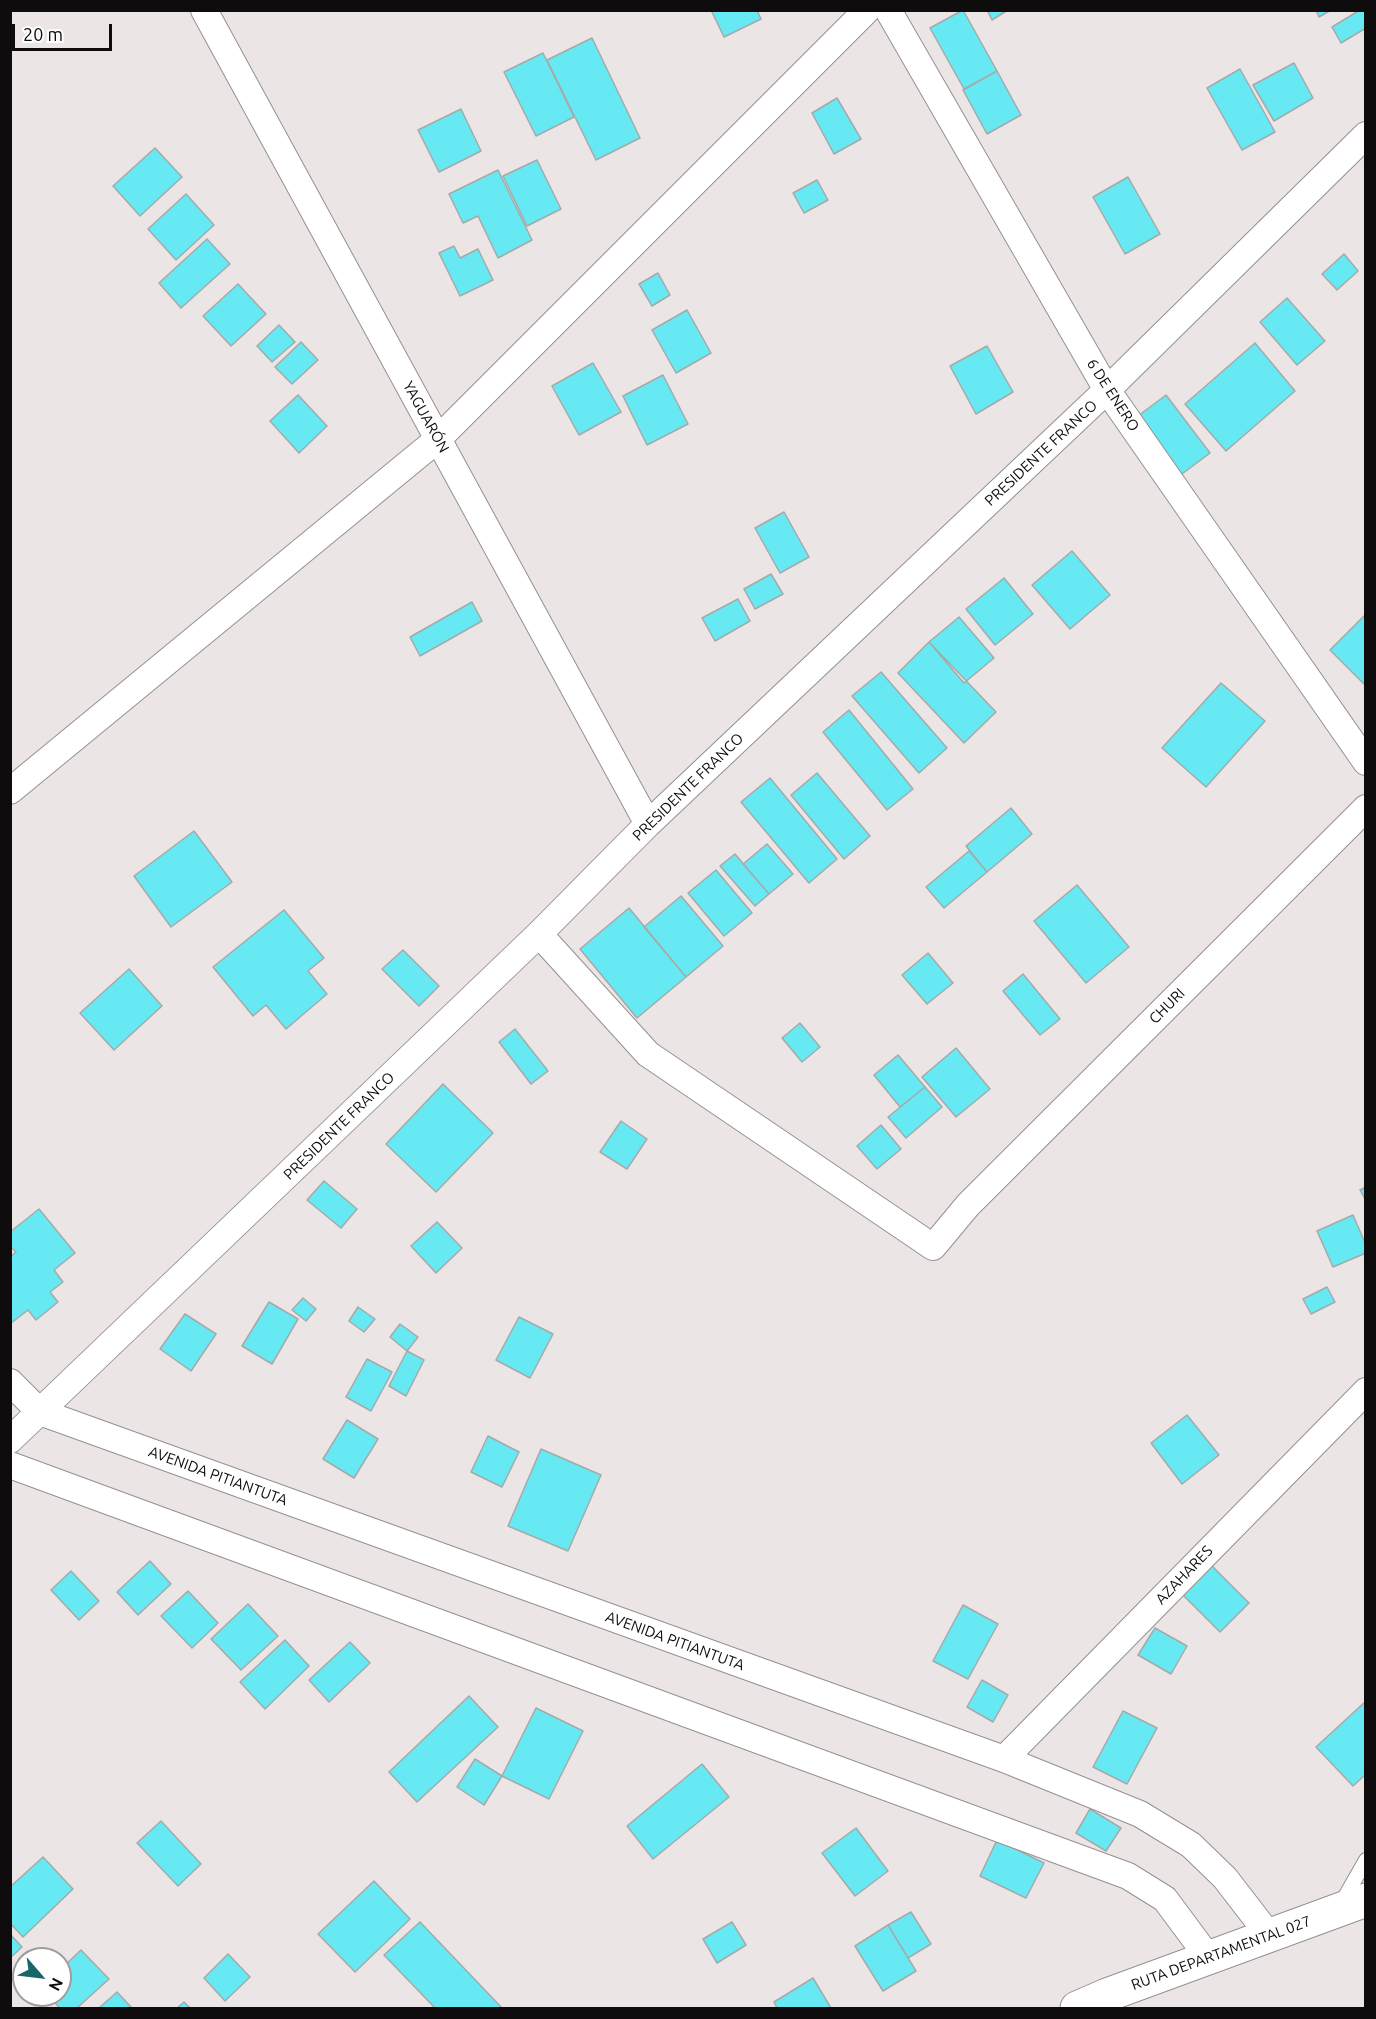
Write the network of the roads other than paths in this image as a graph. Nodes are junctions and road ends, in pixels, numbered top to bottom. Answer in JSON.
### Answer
{"nodes":[{"id":1,"x":867,"y":10,"type":"edge"},
{"id":2,"x":888,"y":10,"type":"edge"},
{"id":3,"x":207,"y":12,"type":"edge"},
{"id":4,"x":1365,"y":135,"type":"edge"},
{"id":5,"x":1107,"y":390,"type":"junction"},
{"id":6,"x":438,"y":439,"type":"junction"},
{"id":7,"x":1365,"y":762,"type":"edge"},
{"id":8,"x":10,"y":791,"type":"edge"},
{"id":9,"x":1365,"y":808,"type":"edge"},
{"id":10,"x":648,"y":824,"type":"junction"},
{"id":11,"x":539,"y":934,"type":"junction"},
{"id":12,"x":10,"y":1382,"type":"edge"},
{"id":13,"x":1365,"y":1391,"type":"edge"},
{"id":14,"x":40,"y":1412,"type":"junction"},
{"id":15,"x":10,"y":1440,"type":"edge"},
{"id":16,"x":10,"y":1466,"type":"edge"},
{"id":17,"x":1004,"y":1759,"type":"junction"},
{"id":18,"x":1365,"y":1860,"type":"edge"},
{"id":19,"x":1352,"y":1905,"type":"edge"},
{"id":20,"x":1269,"y":1935,"type":"junction"},
{"id":21,"x":1208,"y":1958,"type":"junction"},
{"id":22,"x":1077,"y":2008,"type":"edge"}],
"edges":[{"from":1,"to":6,"type":"street"},
{"from":2,"to":5,"type":"street","name":"6 DE ENERO"},
{"from":3,"to":6,"type":"street","name":"YAGUARÓN"},
{"from":4,"to":5,"type":"street","name":"PRESIDENTE FRANCO"},
{"from":5,"to":7,"type":"street","name":"6 DE ENERO"},
{"from":5,"to":10,"type":"street","name":"PRESIDENTE FRANCO"},
{"from":6,"to":8,"type":"street"},
{"from":6,"to":10,"type":"street","name":"YAGUARÓN"},
{"from":9,"to":11,"type":"street","name":"CHURI"},
{"from":10,"to":11,"type":"street","name":"PRESIDENTE FRANCO"},
{"from":11,"to":14,"type":"street","name":"PRESIDENTE FRANCO"},
{"from":12,"to":14,"type":"street"},
{"from":13,"to":17,"type":"street","name":"AZAHARES"},
{"from":14,"to":15,"type":"street","name":"PRESIDENTE FRANCO"},
{"from":14,"to":17,"type":"street","name":"AVENIDA PITIANTUTA"},
{"from":16,"to":21,"type":"street"},
{"from":17,"to":20,"type":"street","name":"AVENIDA PITIANTUTA"},
{"from":18,"to":19,"type":"lane"},
{"from":19,"to":20,"type":"main road","name":"RUTA DEPARTAMENTAL 027"},
{"from":20,"to":21,"type":"main road","name":"RUTA DEPARTAMENTAL 027"},
{"from":21,"to":22,"type":"main road","name":"RUTA DEPARTAMENTAL 027"}]}
